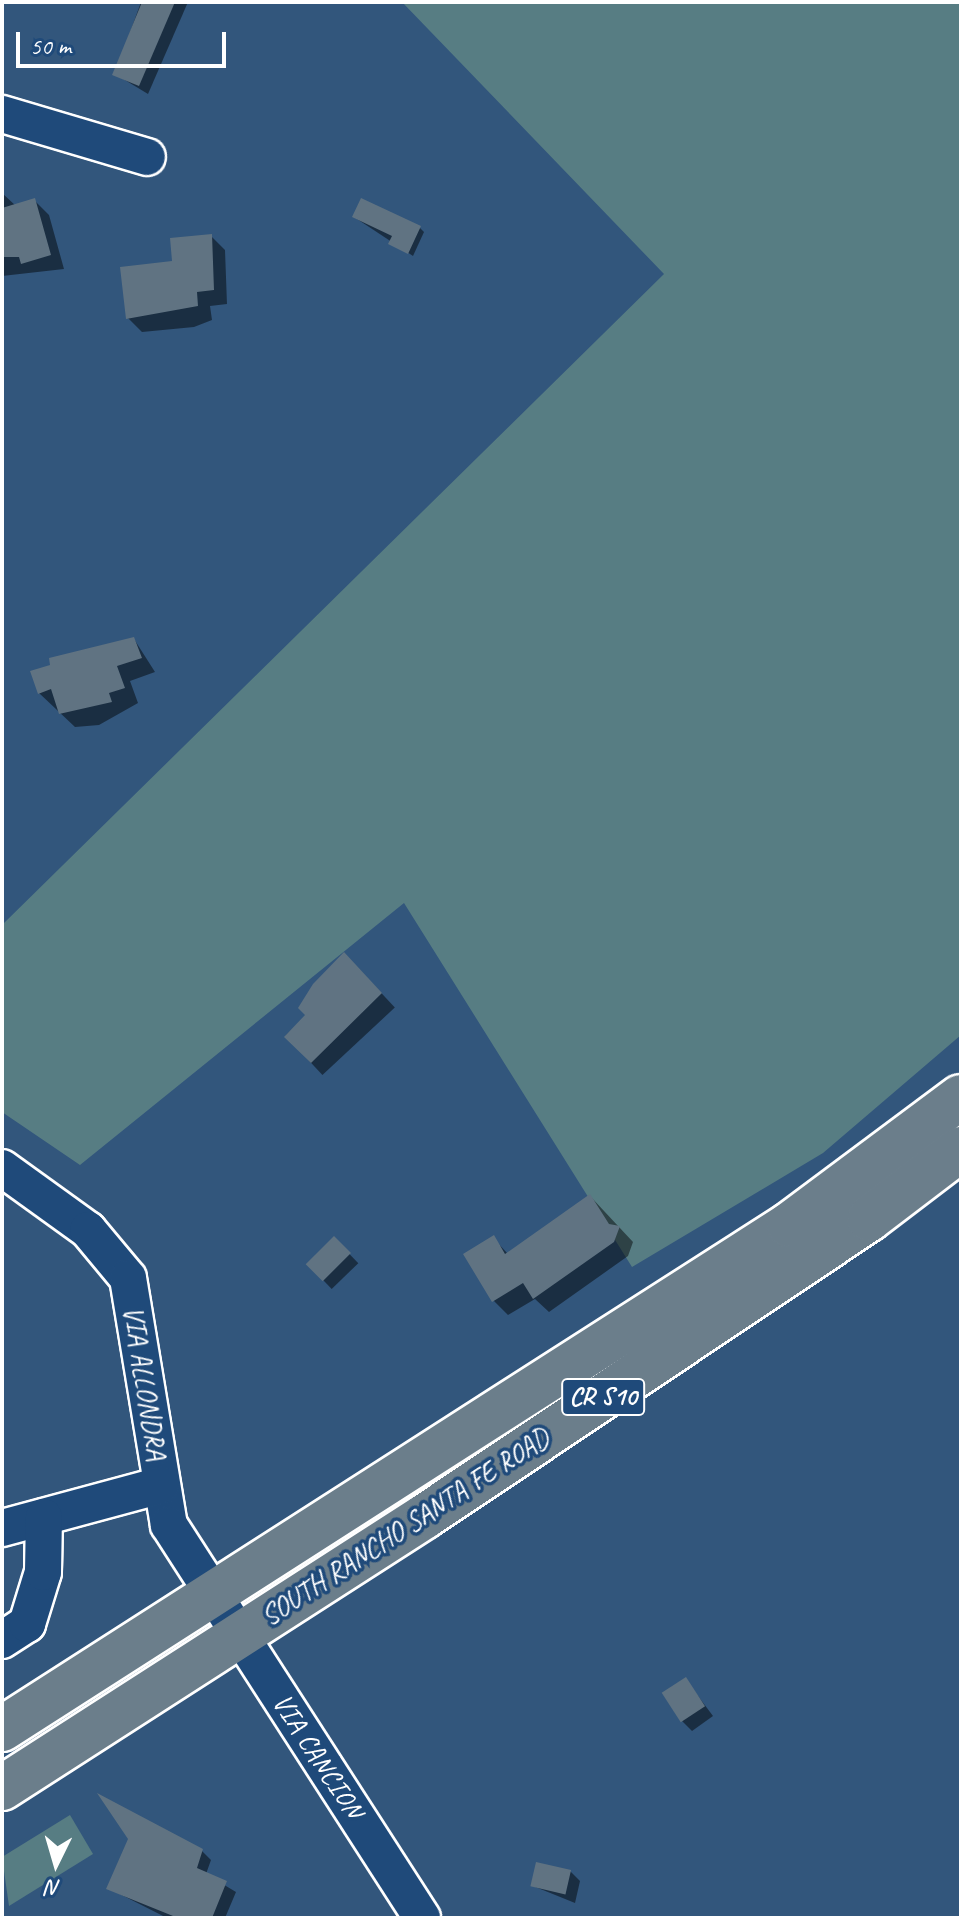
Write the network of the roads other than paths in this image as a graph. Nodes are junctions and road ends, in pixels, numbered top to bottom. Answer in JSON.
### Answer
{"nodes":[{"id":1,"x":2,"y":114,"type":"edge"},
{"id":2,"x":147,"y":157,"type":"dead end"},
{"id":3,"x":961,"y":1097,"type":"edge"},
{"id":4,"x":961,"y":1149,"type":"edge"},
{"id":5,"x":2,"y":1168,"type":"edge"},
{"id":6,"x":161,"y":1485,"type":"junction"},
{"id":7,"x":44,"y":1517,"type":"junction"},
{"id":8,"x":2,"y":1528,"type":"edge"},
{"id":9,"x":213,"y":1595,"type":"junction"},
{"id":10,"x":239,"y":1636,"type":"junction"},
{"id":11,"x":2,"y":1640,"type":"edge"},
{"id":12,"x":2,"y":1729,"type":"edge"},
{"id":13,"x":2,"y":1788,"type":"edge"},
{"id":14,"x":422,"y":1918,"type":"edge"}],
"edges":[{"from":1,"to":2,"type":"street"},
{"from":3,"to":9,"type":"main road","name":"SOUTH RANCHO SANTA FE ROAD","number":"CR S10"},
{"from":4,"to":10,"type":"main road","name":"SOUTH RANCHO SANTA FE ROAD","number":"CR S10"},
{"from":5,"to":6,"type":"street","name":"VIA ALLONDRA"},
{"from":6,"to":7,"type":"street"},
{"from":6,"to":9,"type":"street","name":"VIA ALLONDRA"},
{"from":7,"to":8,"type":"street"},
{"from":7,"to":11,"type":"street"},
{"from":9,"to":10,"type":"street","name":"VIA CANCION"},
{"from":9,"to":12,"type":"main road","name":"SOUTH RANCHO SANTA FE ROAD","number":"CR S10"},
{"from":10,"to":13,"type":"main road","name":"SOUTH RANCHO SANTA FE ROAD","number":"CR S10"},
{"from":10,"to":14,"type":"street","name":"VIA CANCION"}]}
